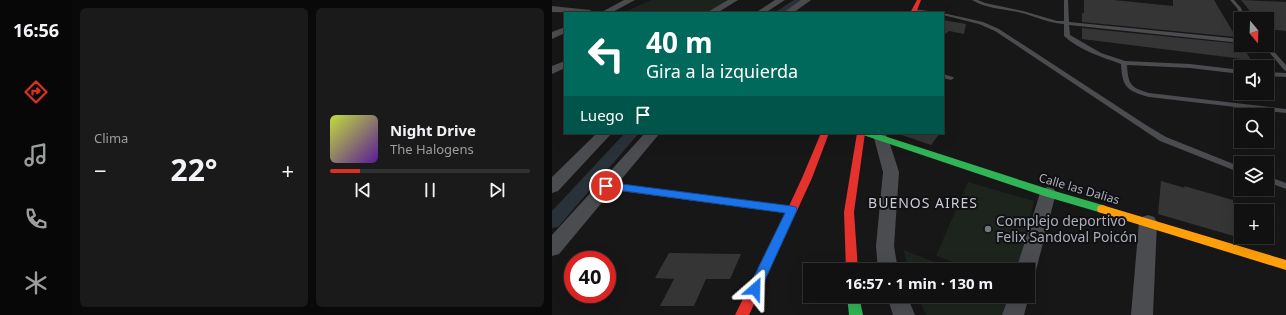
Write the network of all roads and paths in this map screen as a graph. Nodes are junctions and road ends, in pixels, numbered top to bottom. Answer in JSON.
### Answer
{"nodes":[{"id":1,"x":631,"y":0,"type":"edge"},
{"id":2,"x":734,"y":0,"type":"edge"},
{"id":3,"x":781,"y":0,"type":"edge"},
{"id":4,"x":807,"y":0,"type":"edge"},
{"id":5,"x":919,"y":0,"type":"edge"},
{"id":6,"x":974,"y":0,"type":"edge"},
{"id":7,"x":1066,"y":0,"type":"edge"},
{"id":8,"x":1232,"y":0,"type":"edge"},
{"id":9,"x":552,"y":9,"type":"edge"},
{"id":10,"x":914,"y":11,"type":"edge"},
{"id":11,"x":580,"y":12,"type":"edge"},
{"id":12,"x":606,"y":12,"type":"edge"},
{"id":13,"x":712,"y":12,"type":"edge"},
{"id":14,"x":761,"y":12,"type":"edge"},
{"id":15,"x":789,"y":12,"type":"edge"},
{"id":16,"x":925,"y":12,"type":"edge"},
{"id":17,"x":1241,"y":12,"type":"edge"},
{"id":18,"x":944,"y":14,"type":"edge"},
{"id":19,"x":1067,"y":23,"type":"junction"},
{"id":20,"x":552,"y":27,"type":"edge"},
{"id":21,"x":564,"y":30,"type":"edge"},
{"id":22,"x":564,"y":30,"type":"edge"},
{"id":23,"x":552,"y":36,"type":"edge"},
{"id":24,"x":1234,"y":40,"type":"edge"},
{"id":25,"x":1272,"y":52,"type":"edge"},
{"id":26,"x":1124,"y":63,"type":"junction"},
{"id":27,"x":564,"y":65,"type":"edge"},
{"id":28,"x":1286,"y":69,"type":"edge"},
{"id":29,"x":552,"y":71,"type":"edge"},
{"id":30,"x":1234,"y":71,"type":"edge"},
{"id":31,"x":1274,"y":74,"type":"edge"},
{"id":32,"x":1286,"y":75,"type":"edge"},
{"id":33,"x":944,"y":76,"type":"edge"},
{"id":34,"x":951,"y":78,"type":"dead end"},
{"id":35,"x":1286,"y":111,"type":"edge"},
{"id":36,"x":604,"y":134,"type":"edge"},
{"id":37,"x":652,"y":134,"type":"edge"},
{"id":38,"x":825,"y":134,"type":"edge"},
{"id":39,"x":861,"y":134,"type":"edge"},
{"id":40,"x":873,"y":135,"type":"edge"},
{"id":41,"x":1234,"y":167,"type":"edge"},
{"id":42,"x":1274,"y":182,"type":"edge"},
{"id":43,"x":606,"y":186,"type":"junction"},
{"id":44,"x":1286,"y":186,"type":"edge"},
{"id":45,"x":552,"y":187,"type":"edge"},
{"id":46,"x":1048,"y":193,"type":"junction"},
{"id":47,"x":792,"y":210,"type":"junction"},
{"id":48,"x":1148,"y":222,"type":"junction"},
{"id":49,"x":552,"y":248,"type":"edge"},
{"id":50,"x":852,"y":263,"type":"edge"},
{"id":51,"x":887,"y":263,"type":"edge"},
{"id":52,"x":1028,"y":263,"type":"edge"},
{"id":53,"x":1286,"y":265,"type":"edge"},
{"id":54,"x":854,"y":303,"type":"edge"},
{"id":55,"x":900,"y":303,"type":"edge"},
{"id":56,"x":1017,"y":303,"type":"edge"},
{"id":57,"x":742,"y":315,"type":"edge"},
{"id":58,"x":856,"y":315,"type":"edge"},
{"id":59,"x":904,"y":315,"type":"edge"},
{"id":60,"x":1013,"y":315,"type":"edge"},
{"id":61,"x":1142,"y":315,"type":"edge"}],
"edges":[{"from":1,"to":12,"type":"street"},
{"from":2,"to":13,"type":"street"},
{"from":3,"to":14,"type":"street"},
{"from":4,"to":15,"type":"street"},
{"from":5,"to":10,"type":"street"},
{"from":6,"to":19,"type":"lane"},
{"from":7,"to":19,"type":"lane"},
{"from":8,"to":17,"type":"lane"},
{"from":9,"to":11,"type":"street"},
{"from":10,"to":16,"type":"lane"},
{"from":18,"to":41,"type":"lane"},
{"from":19,"to":24,"type":"lane"},
{"from":19,"to":26,"type":"lane"},
{"from":20,"to":21,"type":"street"},
{"from":22,"to":23,"type":"street"},
{"from":25,"to":28,"type":"lane"},
{"from":26,"to":30,"type":"lane"},
{"from":26,"to":35,"type":"lane"},
{"from":27,"to":29,"type":"street"},
{"from":31,"to":32,"type":"lane"},
{"from":33,"to":34,"type":"lane"},
{"from":36,"to":45,"type":"street"},
{"from":37,"to":43,"type":"street"},
{"from":38,"to":47,"type":"street"},
{"from":39,"to":50,"type":"street"},
{"from":40,"to":46,"type":"street","name":"Calle las Dalias"},
{"from":40,"to":51,"type":"street"},
{"from":42,"to":44,"type":"lane"},
{"from":43,"to":47,"type":"street"},
{"from":43,"to":49,"type":"street"},
{"from":46,"to":48,"type":"street","name":"Calle las Dalias"},
{"from":46,"to":52,"type":"street"},
{"from":47,"to":57,"type":"street"},
{"from":48,"to":53,"type":"street","name":"Calle las Dalias"},
{"from":48,"to":61,"type":"street"},
{"from":54,"to":58,"type":"street"},
{"from":55,"to":59,"type":"street"},
{"from":56,"to":60,"type":"street"}]}
